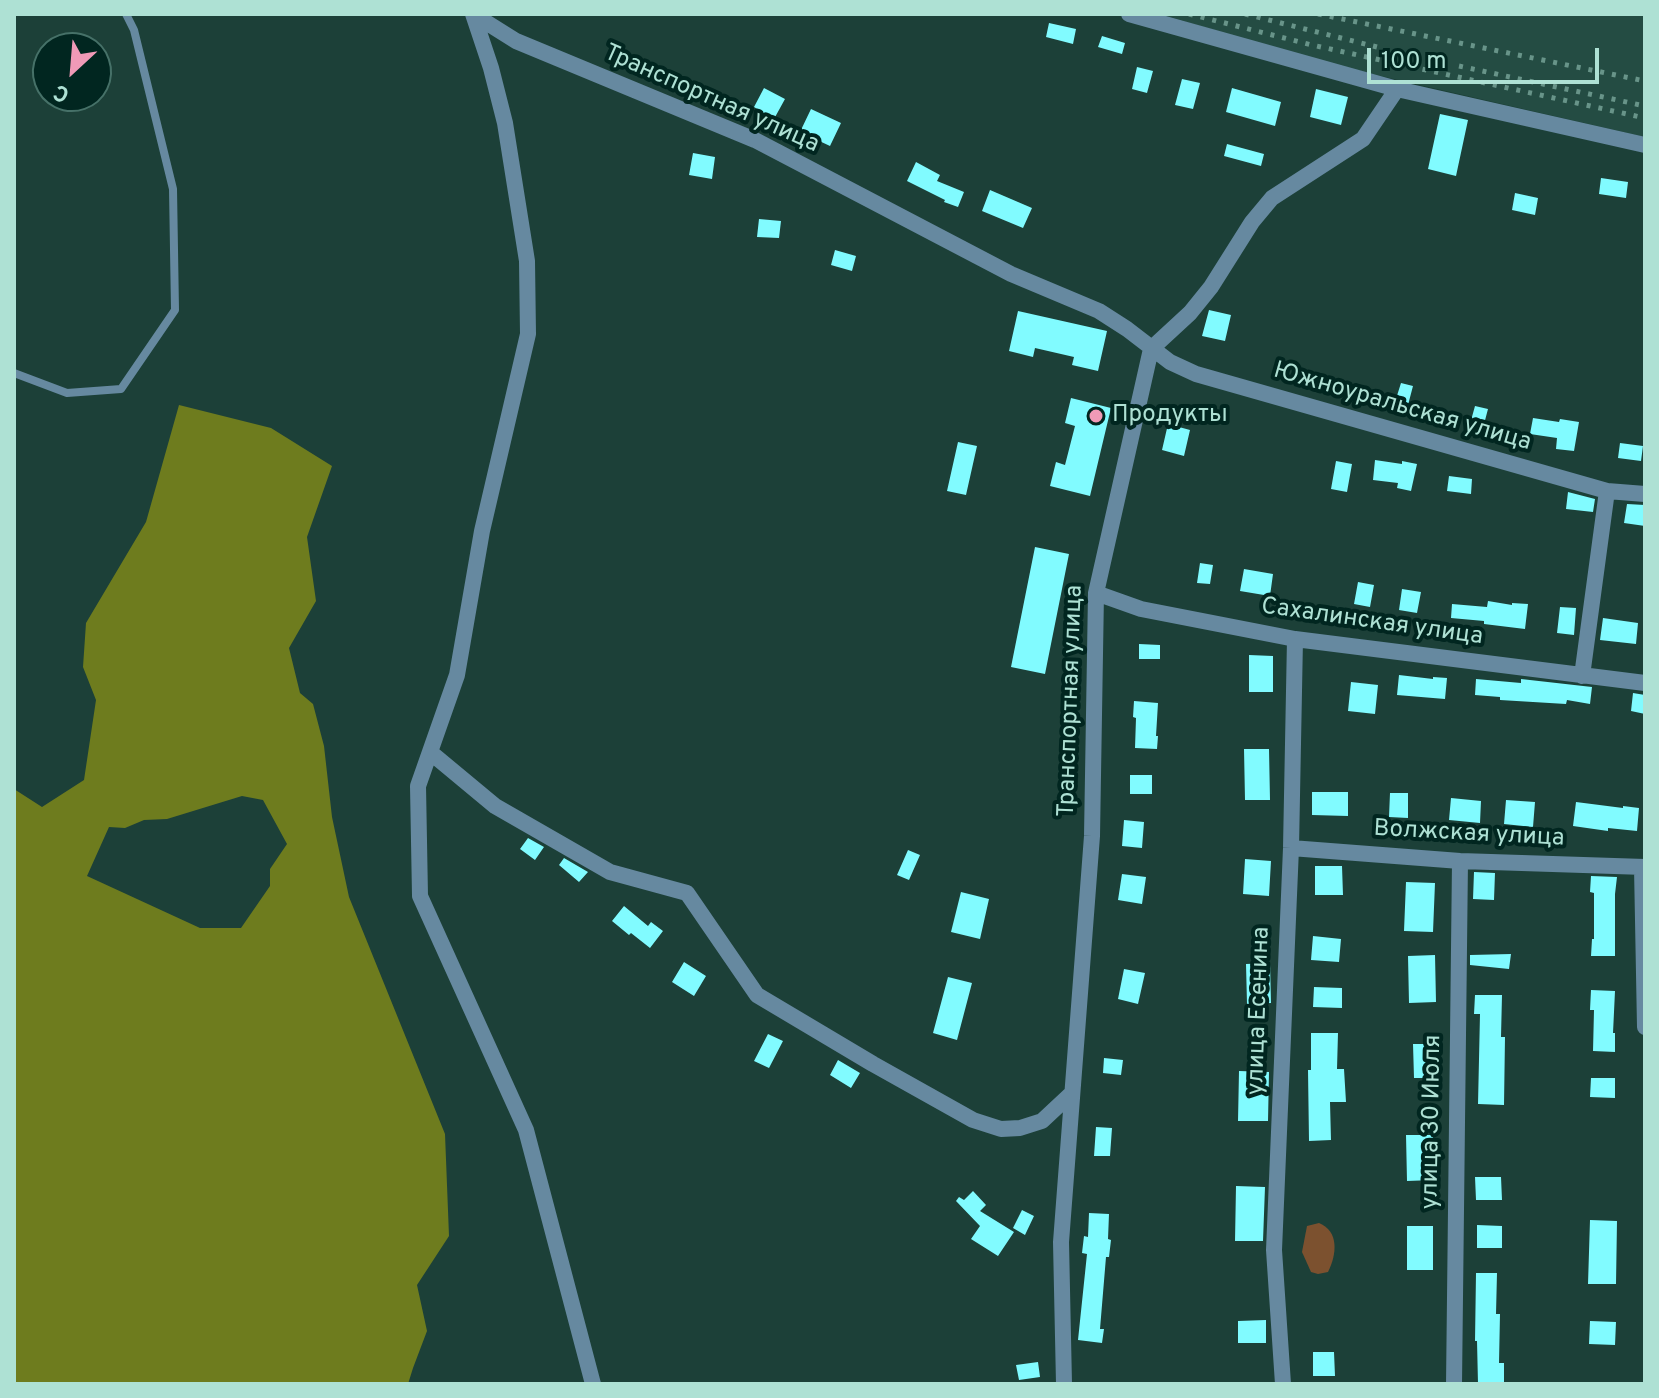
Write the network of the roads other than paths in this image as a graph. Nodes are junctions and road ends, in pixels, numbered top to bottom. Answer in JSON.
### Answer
{"nodes":[{"id":1,"x":126,"y":14,"type":"edge"},
{"id":2,"x":473,"y":14,"type":"edge"},
{"id":3,"x":1129,"y":14,"type":"edge"},
{"id":4,"x":1397,"y":89,"type":"junction"},
{"id":5,"x":1645,"y":145,"type":"edge"},
{"id":6,"x":1151,"y":349,"type":"junction"},
{"id":7,"x":14,"y":373,"type":"edge"},
{"id":8,"x":1607,"y":491,"type":"junction"},
{"id":9,"x":1645,"y":494,"type":"edge"},
{"id":10,"x":1096,"y":593,"type":"junction"},
{"id":11,"x":1295,"y":639,"type":"junction"},
{"id":12,"x":1582,"y":676,"type":"junction"},
{"id":13,"x":1645,"y":683,"type":"edge"},
{"id":14,"x":430,"y":752,"type":"junction"},
{"id":15,"x":1291,"y":848,"type":"junction"},
{"id":16,"x":1460,"y":861,"type":"junction"},
{"id":17,"x":1643,"y":867,"type":"edge"},
{"id":18,"x":1645,"y":1027,"type":"edge"},
{"id":19,"x":1072,"y":1093,"type":"junction"},
{"id":20,"x":593,"y":1384,"type":"edge"},
{"id":21,"x":1064,"y":1384,"type":"edge"},
{"id":22,"x":1283,"y":1384,"type":"edge"},
{"id":23,"x":1454,"y":1384,"type":"edge"}],
"edges":[{"from":1,"to":7,"type":"lane"},
{"from":2,"to":6,"type":"street","name":"Транспортная улица"},
{"from":2,"to":14,"type":"street"},
{"from":3,"to":4,"type":"street"},
{"from":4,"to":5,"type":"street"},
{"from":4,"to":6,"type":"street"},
{"from":6,"to":8,"type":"street","name":"Южноуральская улица"},
{"from":6,"to":10,"type":"street","name":"Транспортная улица"},
{"from":8,"to":9,"type":"street","name":"Южноуральская улица"},
{"from":8,"to":12,"type":"street"},
{"from":10,"to":11,"type":"street","name":"Сахалинская улица"},
{"from":10,"to":19,"type":"street","name":"Транспортная улица"},
{"from":11,"to":12,"type":"street","name":"Сахалинская улица"},
{"from":11,"to":15,"type":"street","name":"улица Есенина"},
{"from":12,"to":13,"type":"street","name":"Сахалинская улица"},
{"from":14,"to":19,"type":"street"},
{"from":14,"to":20,"type":"street"},
{"from":15,"to":16,"type":"street","name":"Волжская улица"},
{"from":15,"to":22,"type":"street","name":"улица Есенина"},
{"from":16,"to":17,"type":"street","name":"Волжская улица"},
{"from":16,"to":23,"type":"street","name":"улица 30 Июля"},
{"from":17,"to":18,"type":"street"},
{"from":19,"to":21,"type":"street","name":"Транспортная улица"}]}
